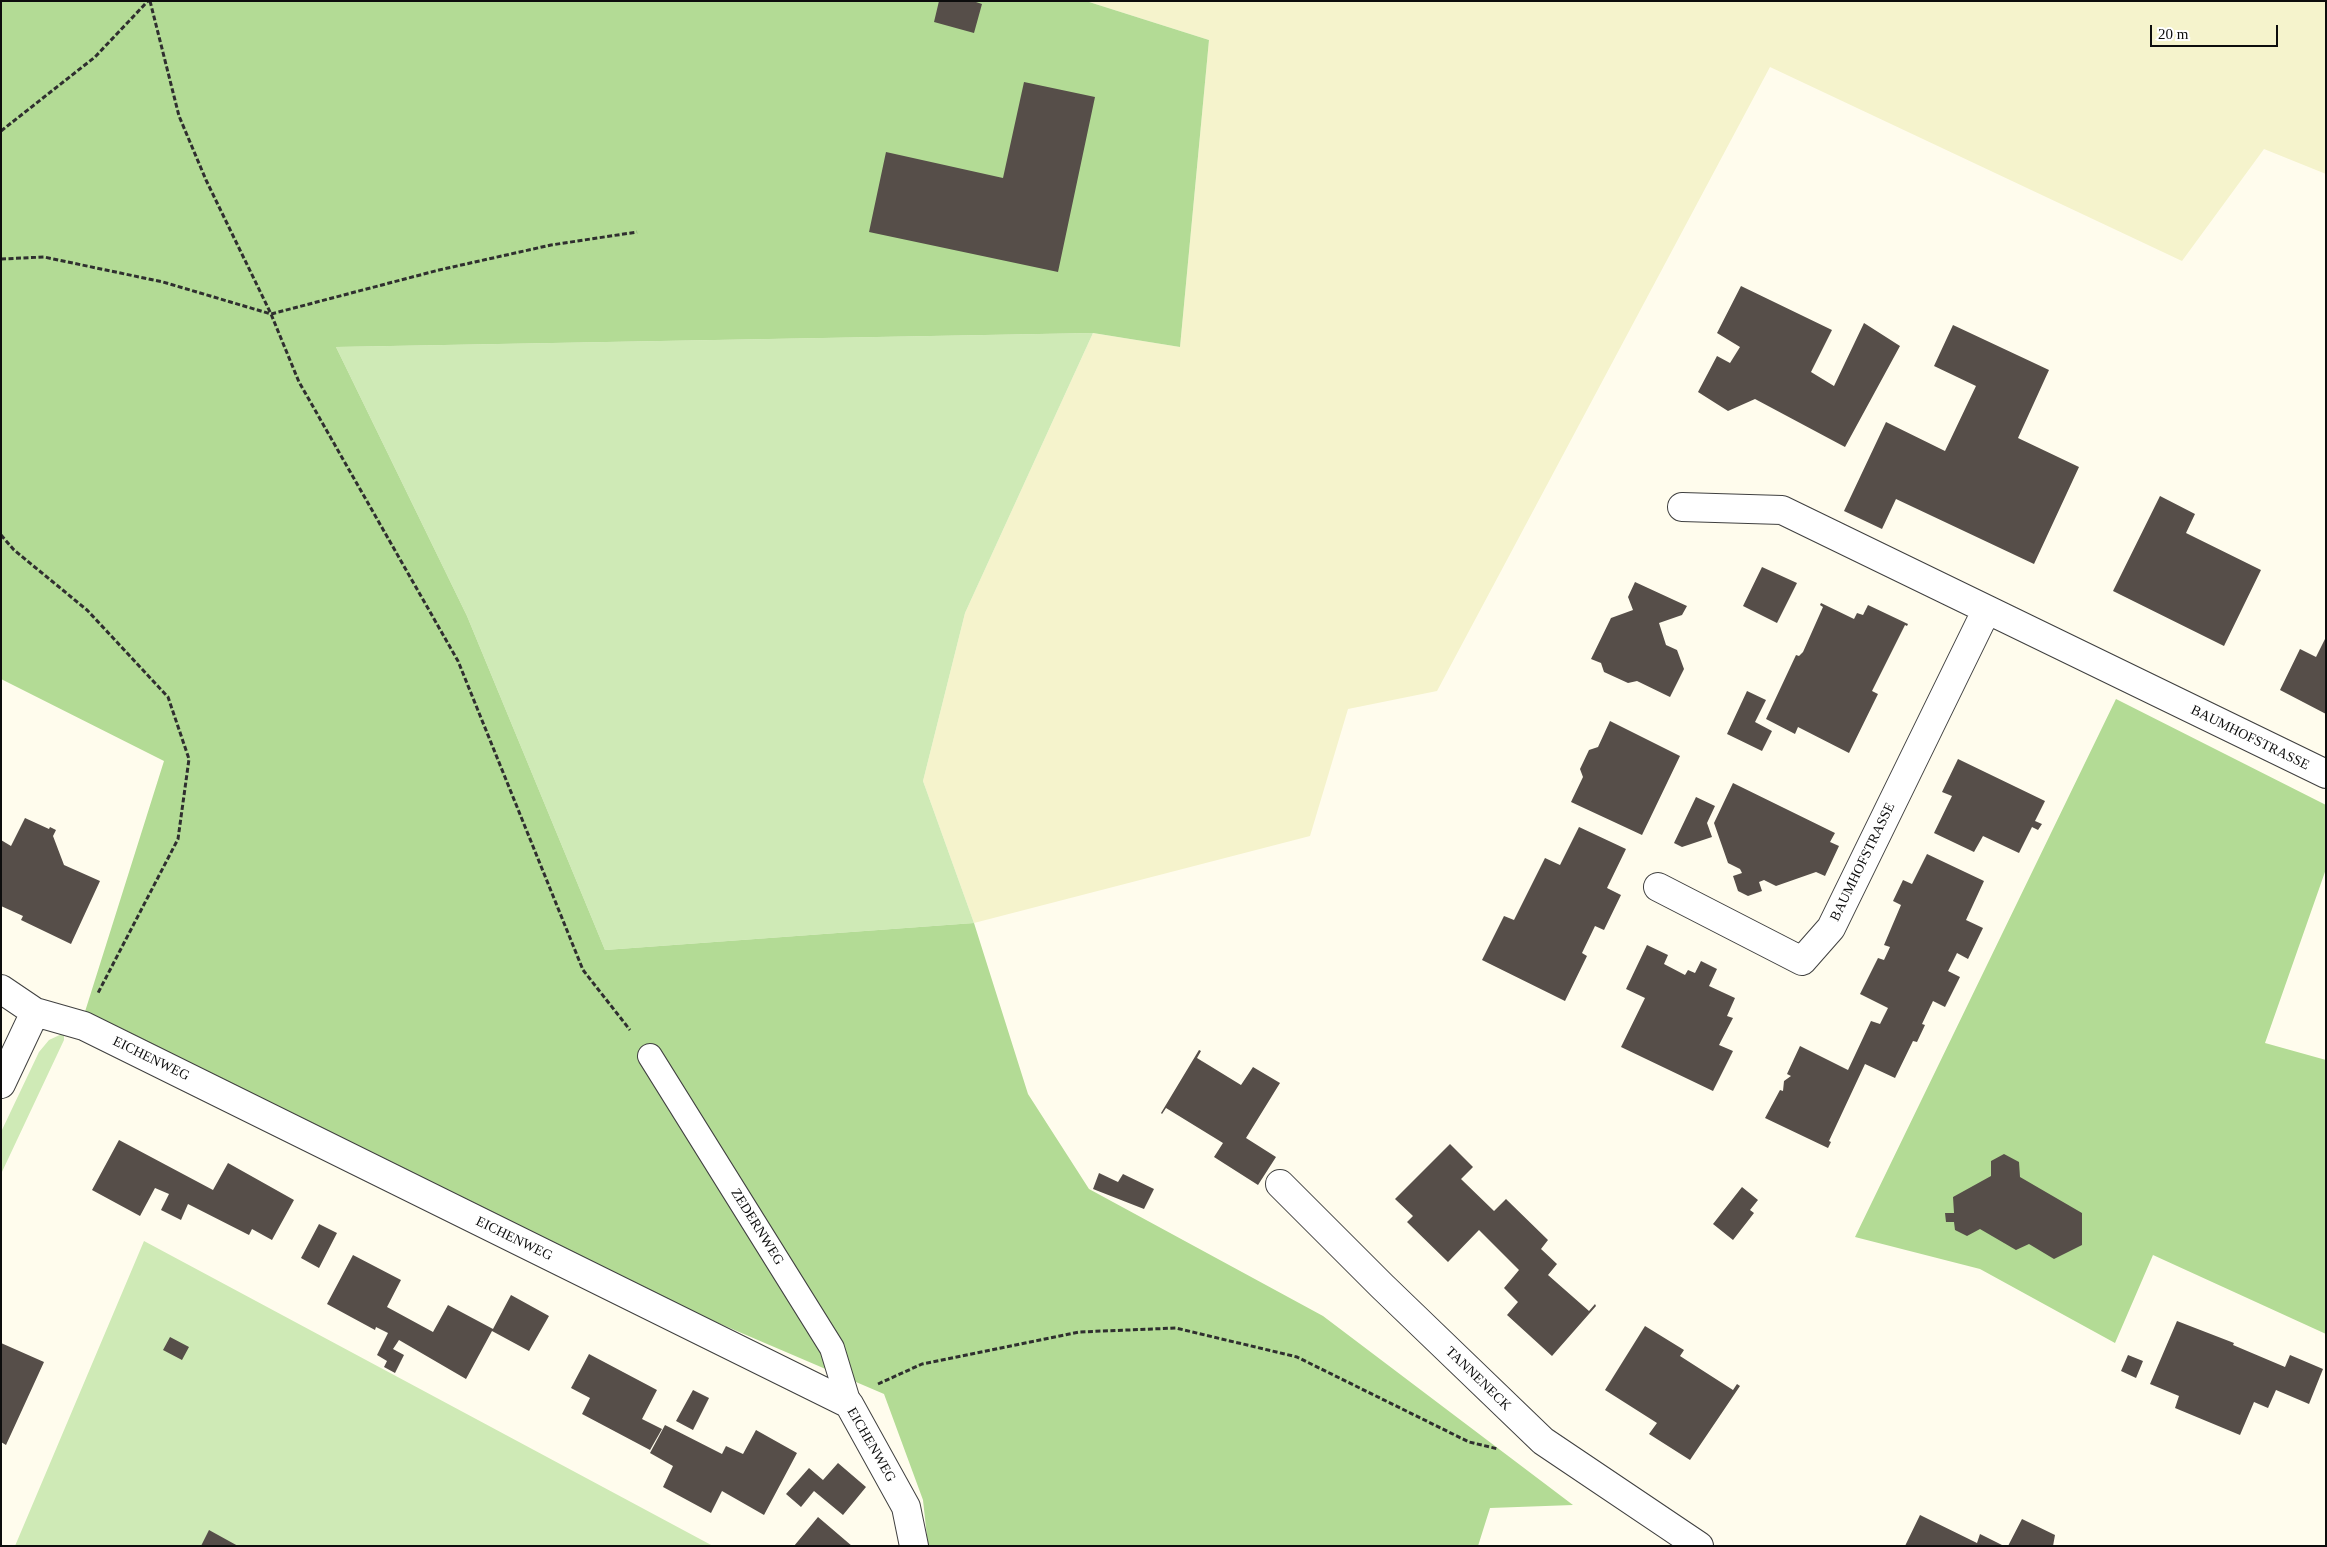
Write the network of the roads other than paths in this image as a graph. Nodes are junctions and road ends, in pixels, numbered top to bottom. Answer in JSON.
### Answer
{"nodes":[{"id":1,"x":1682,"y":507,"type":"dead end"},
{"id":2,"x":1986,"y":611,"type":"junction"},
{"id":3,"x":2326,"y":774,"type":"edge"},
{"id":4,"x":1658,"y":887,"type":"dead end"},
{"id":5,"x":1,"y":989,"type":"edge"},
{"id":6,"x":35,"y":1012,"type":"junction"},
{"id":7,"x":650,"y":1056,"type":"road end"},
{"id":8,"x":1,"y":1084,"type":"edge"},
{"id":9,"x":1280,"y":1184,"type":"dead end"},
{"id":10,"x":849,"y":1404,"type":"junction"},
{"id":11,"x":914,"y":1546,"type":"edge"},
{"id":12,"x":1699,"y":1546,"type":"edge"}],
"edges":[{"from":1,"to":2,"type":"street","name":"BAUMHOFSTRASSE"},
{"from":2,"to":3,"type":"street","name":"BAUMHOFSTRASSE"},
{"from":2,"to":4,"type":"street","name":"BAUMHOFSTRASSE"},
{"from":5,"to":6,"type":"street","name":"EICHENWEG"},
{"from":6,"to":8,"type":"street"},
{"from":6,"to":10,"type":"street","name":"EICHENWEG"},
{"from":7,"to":10,"type":"lane","name":"ZEDERNWEG"},
{"from":9,"to":12,"type":"street","name":"TANNENECK"},
{"from":10,"to":11,"type":"street","name":"EICHENWEG"}]}
